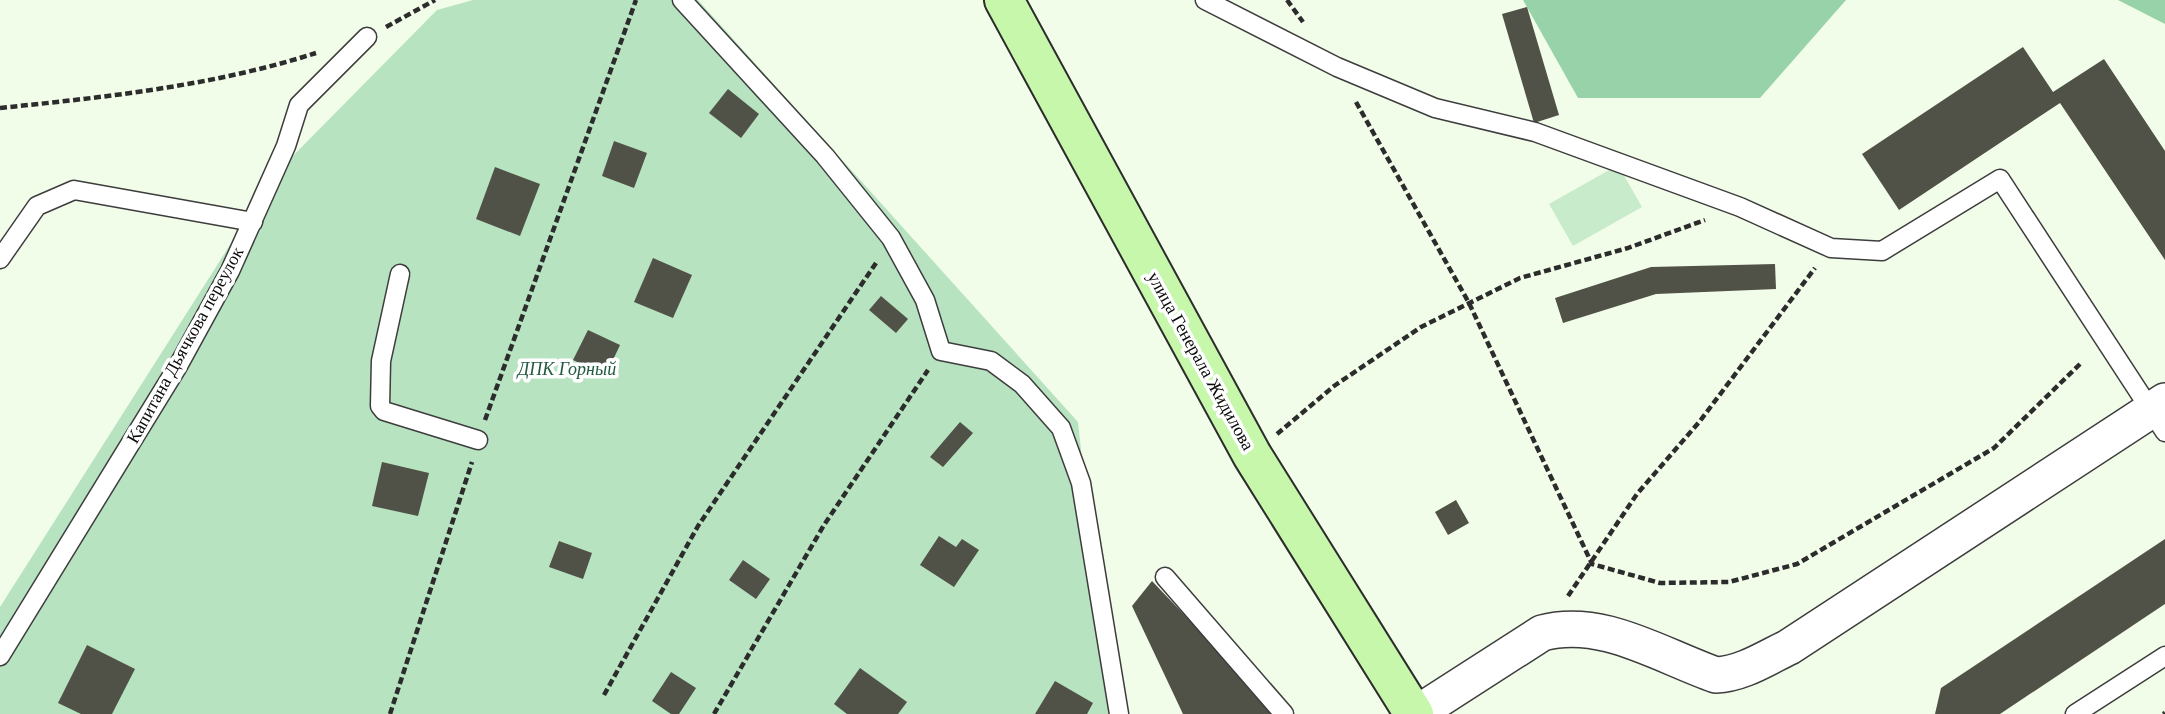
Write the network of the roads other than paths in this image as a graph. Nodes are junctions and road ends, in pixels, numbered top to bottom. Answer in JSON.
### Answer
{"nodes":[{"id":1,"x":682,"y":0,"type":"edge"},
{"id":2,"x":1004,"y":0,"type":"edge"},
{"id":3,"x":1205,"y":0,"type":"edge"},
{"id":4,"x":367,"y":37,"type":"road end"},
{"id":5,"x":253,"y":222,"type":"junction"},
{"id":6,"x":0,"y":258,"type":"edge"},
{"id":7,"x":400,"y":274,"type":"dead end"},
{"id":8,"x":2160,"y":414,"type":"edge"},
{"id":9,"x":478,"y":440,"type":"road end"},
{"id":10,"x":1165,"y":577,"type":"dead end"},
{"id":11,"x":0,"y":656,"type":"edge"},
{"id":12,"x":2165,"y":656,"type":"edge"},
{"id":13,"x":1119,"y":714,"type":"edge"},
{"id":14,"x":1284,"y":714,"type":"edge"},
{"id":15,"x":1415,"y":714,"type":"edge"},
{"id":16,"x":2076,"y":714,"type":"edge"}],
"edges":[{"from":1,"to":13,"type":"lane"},
{"from":2,"to":15,"type":"main road","name":"улица Генерала Жидилова"},
{"from":3,"to":8,"type":"lane"},
{"from":4,"to":5,"type":"lane","name":"Капитана Дьячкова переулок"},
{"from":5,"to":6,"type":"lane"},
{"from":5,"to":11,"type":"lane","name":"Капитана Дьячкова переулок"},
{"from":7,"to":9,"type":"lane"},
{"from":8,"to":15,"type":"street"},
{"from":10,"to":14,"type":"lane"},
{"from":12,"to":16,"type":"lane"}]}
